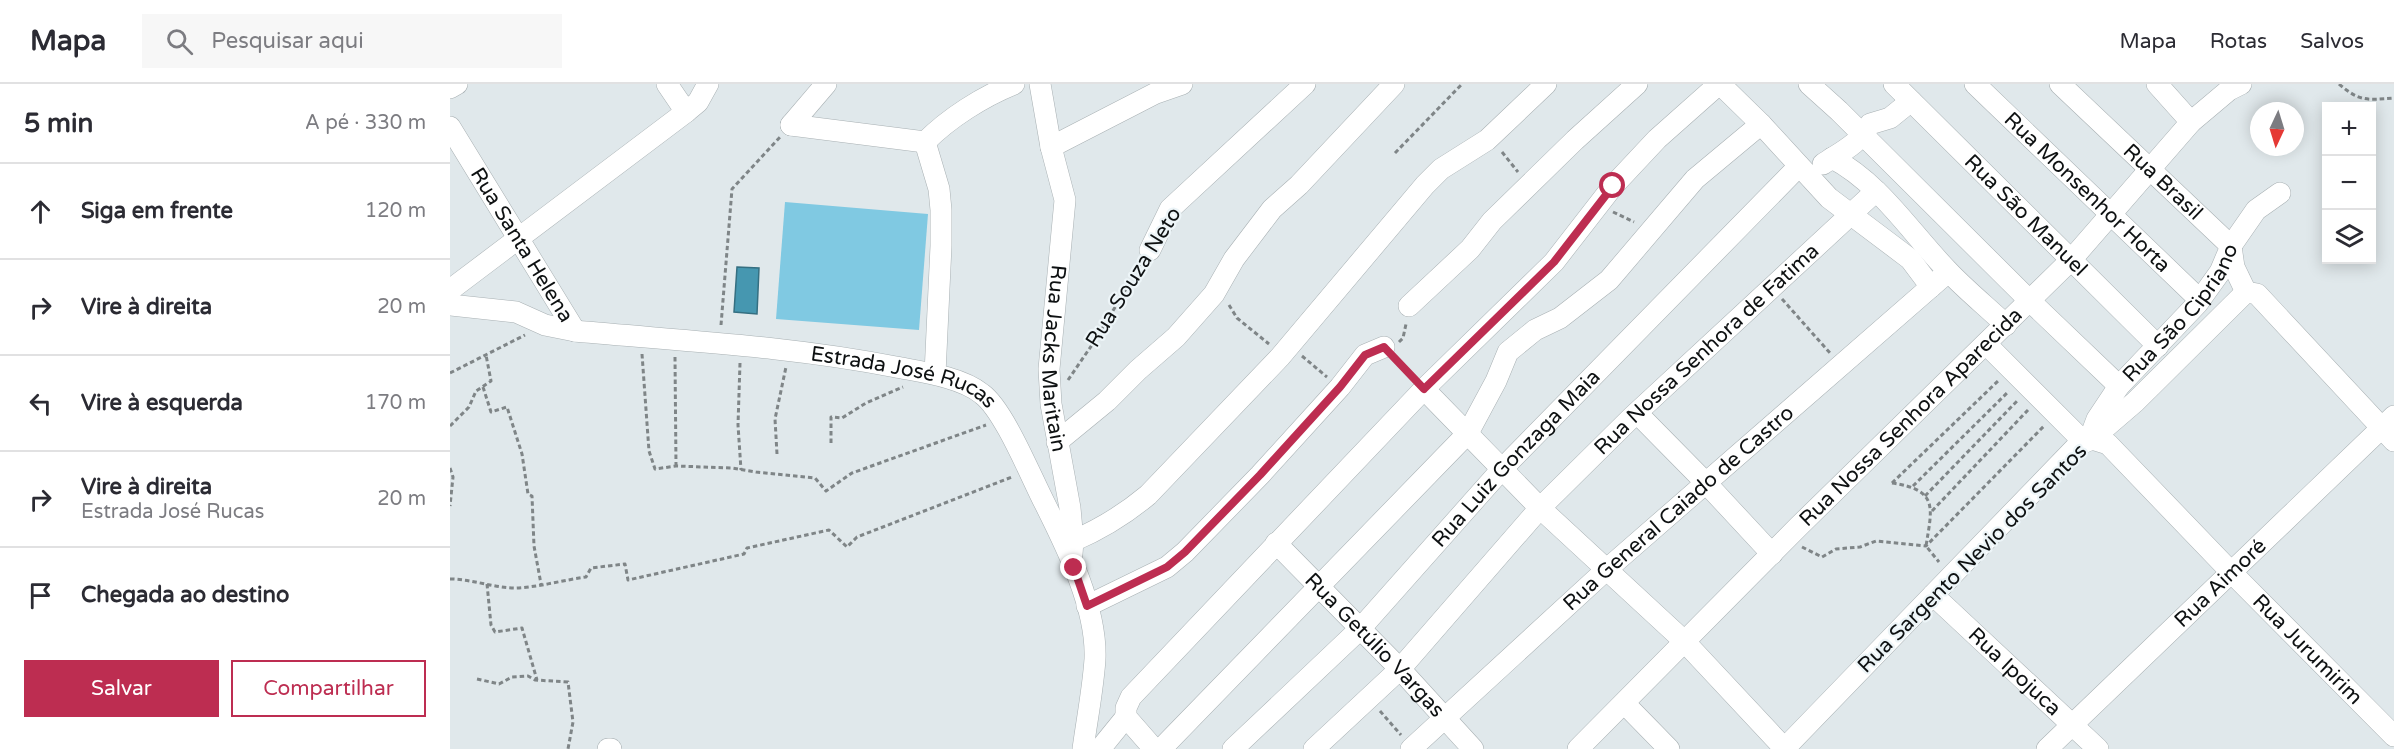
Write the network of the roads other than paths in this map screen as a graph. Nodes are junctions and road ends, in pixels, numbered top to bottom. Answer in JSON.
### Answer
{"nodes":[{"id":1,"x":456,"y":84,"type":"edge"},
{"id":2,"x":667,"y":84,"type":"edge"},
{"id":3,"x":708,"y":84,"type":"edge"},
{"id":4,"x":826,"y":84,"type":"edge"},
{"id":5,"x":1040,"y":84,"type":"edge"},
{"id":6,"x":1182,"y":84,"type":"edge"},
{"id":7,"x":1305,"y":84,"type":"edge"},
{"id":8,"x":1394,"y":84,"type":"edge"},
{"id":9,"x":1546,"y":84,"type":"edge"},
{"id":10,"x":1637,"y":84,"type":"edge"},
{"id":11,"x":1720,"y":84,"type":"edge"},
{"id":12,"x":1809,"y":84,"type":"edge"},
{"id":13,"x":1894,"y":84,"type":"edge"},
{"id":14,"x":1975,"y":84,"type":"edge"},
{"id":15,"x":2060,"y":84,"type":"edge"},
{"id":16,"x":2157,"y":84,"type":"edge"},
{"id":17,"x":2241,"y":84,"type":"edge"},
{"id":18,"x":1005,"y":86,"type":"edge"},
{"id":19,"x":450,"y":88,"type":"edge"},
{"id":20,"x":1911,"y":101,"type":"junction"},
{"id":21,"x":686,"y":112,"type":"junction"},
{"id":22,"x":2191,"y":122,"type":"junction"},
{"id":23,"x":1761,"y":124,"type":"junction"},
{"id":24,"x":450,"y":127,"type":"edge"},
{"id":25,"x":1864,"y":135,"type":"junction"},
{"id":26,"x":925,"y":142,"type":"junction"},
{"id":27,"x":1051,"y":147,"type":"junction"},
{"id":28,"x":1832,"y":158,"type":"junction"},
{"id":29,"x":1804,"y":170,"type":"junction"},
{"id":30,"x":2150,"y":170,"type":"junction"},
{"id":31,"x":1876,"y":191,"type":"junction"},
{"id":32,"x":2280,"y":193,"type":"dead end"},
{"id":33,"x":1850,"y":215,"type":"junction"},
{"id":34,"x":2111,"y":216,"type":"junction"},
{"id":35,"x":519,"y":237,"type":"junction"},
{"id":36,"x":2231,"y":246,"type":"junction"},
{"id":37,"x":1150,"y":250,"type":"road end"},
{"id":38,"x":2071,"y":260,"type":"junction"},
{"id":39,"x":1948,"y":272,"type":"junction"},
{"id":40,"x":1931,"y":287,"type":"junction"},
{"id":41,"x":450,"y":290,"type":"edge"},
{"id":42,"x":2243,"y":294,"type":"junction"},
{"id":43,"x":2200,"y":300,"type":"junction"},
{"id":44,"x":2030,"y":301,"type":"junction"},
{"id":45,"x":450,"y":305,"type":"edge"},
{"id":46,"x":1409,"y":306,"type":"road end"},
{"id":47,"x":2006,"y":325,"type":"junction"},
{"id":48,"x":575,"y":332,"type":"junction"},
{"id":49,"x":1986,"y":344,"type":"junction"},
{"id":50,"x":2158,"y":346,"type":"junction"},
{"id":51,"x":1384,"y":347,"type":"road end"},
{"id":52,"x":935,"y":374,"type":"junction"},
{"id":53,"x":2119,"y":386,"type":"junction"},
{"id":54,"x":1424,"y":389,"type":"junction"},
{"id":55,"x":1637,"y":413,"type":"junction"},
{"id":56,"x":2390,"y":429,"type":"edge"},
{"id":57,"x":1468,"y":433,"type":"junction"},
{"id":58,"x":2088,"y":440,"type":"junction"},
{"id":59,"x":1057,"y":442,"type":"junction"},
{"id":60,"x":1502,"y":469,"type":"junction"},
{"id":61,"x":1706,"y":483,"type":"junction"},
{"id":62,"x":1540,"y":508,"type":"junction"},
{"id":63,"x":1276,"y":543,"type":"junction"},
{"id":64,"x":1072,"y":551,"type":"junction"},
{"id":65,"x":1772,"y":554,"type":"junction"},
{"id":66,"x":1606,"y":570,"type":"junction"},
{"id":67,"x":2232,"y":573,"type":"junction"},
{"id":68,"x":1318,"y":586,"type":"junction"},
{"id":69,"x":1933,"y":595,"type":"junction"},
{"id":70,"x":1087,"y":606,"type":"junction"},
{"id":71,"x":1360,"y":629,"type":"junction"},
{"id":72,"x":1684,"y":641,"type":"junction"},
{"id":73,"x":1400,"y":669,"type":"junction"},
{"id":74,"x":1624,"y":704,"type":"junction"},
{"id":75,"x":1445,"y":720,"type":"junction"},
{"id":76,"x":1129,"y":721,"type":"junction"},
{"id":77,"x":2073,"y":723,"type":"junction"},
{"id":78,"x":2394,"y":736,"type":"edge"},
{"id":79,"x":1412,"y":748,"type":"edge"},
{"id":80,"x":1083,"y":749,"type":"edge"},
{"id":81,"x":1100,"y":749,"type":"edge"},
{"id":82,"x":1154,"y":749,"type":"edge"},
{"id":83,"x":1161,"y":749,"type":"edge"},
{"id":84,"x":1233,"y":749,"type":"edge"},
{"id":85,"x":1314,"y":749,"type":"edge"},
{"id":86,"x":1473,"y":749,"type":"edge"},
{"id":87,"x":1578,"y":749,"type":"edge"},
{"id":88,"x":1669,"y":749,"type":"edge"},
{"id":89,"x":1784,"y":749,"type":"edge"},
{"id":90,"x":2047,"y":749,"type":"edge"},
{"id":91,"x":2098,"y":749,"type":"edge"}],
"edges":[{"from":1,"to":19,"type":"street"},
{"from":2,"to":21,"type":"street"},
{"from":3,"to":21,"type":"street"},
{"from":4,"to":26,"type":"street"},
{"from":5,"to":27,"type":"street","name":"Rua Jacks Maritain"},
{"from":6,"to":27,"type":"street"},
{"from":7,"to":37,"type":"street","name":"Rua Souza Neto"},
{"from":8,"to":59,"type":"street"},
{"from":9,"to":64,"type":"street"},
{"from":10,"to":46,"type":"street"},
{"from":11,"to":23,"type":"street"},
{"from":11,"to":54,"type":"street"},
{"from":12,"to":25,"type":"street"},
{"from":13,"to":20,"type":"street","name":"Rua São Manuel"},
{"from":14,"to":34,"type":"street","name":"Rua Monsenhor Horta"},
{"from":15,"to":30,"type":"street","name":"Rua Brasil"},
{"from":16,"to":22,"type":"street"},
{"from":17,"to":22,"type":"street","name":"Rua Nossa Senhora Aparecida"},
{"from":18,"to":26,"type":"street"},
{"from":20,"to":25,"type":"street","name":"Rua Luiz Gonzaga Maia"},
{"from":20,"to":38,"type":"street","name":"Rua São Manuel"},
{"from":21,"to":35,"type":"street"},
{"from":22,"to":30,"type":"street","name":"Rua Nossa Senhora Aparecida"},
{"from":23,"to":29,"type":"street"},
{"from":23,"to":57,"type":"street"},
{"from":24,"to":35,"type":"street","name":"Rua Santa Helena"},
{"from":25,"to":28,"type":"street","name":"Rua Luiz Gonzaga Maia"},
{"from":25,"to":44,"type":"street"},
{"from":26,"to":52,"type":"street"},
{"from":27,"to":59,"type":"street","name":"Rua Jacks Maritain"},
{"from":28,"to":29,"type":"street","name":"Rua Luiz Gonzaga Maia"},
{"from":28,"to":31,"type":"street"},
{"from":29,"to":33,"type":"street"},
{"from":29,"to":60,"type":"street","name":"Rua Luiz Gonzaga Maia"},
{"from":30,"to":34,"type":"street","name":"Rua Nossa Senhora Aparecida"},
{"from":30,"to":36,"type":"street","name":"Rua Brasil"},
{"from":31,"to":33,"type":"street","name":"Rua Nossa Senhora de Fatima"},
{"from":31,"to":39,"type":"street"},
{"from":32,"to":36,"type":"street","name":"Rua São Cipriano"},
{"from":33,"to":40,"type":"street"},
{"from":33,"to":55,"type":"street","name":"Rua Nossa Senhora de Fatima"},
{"from":34,"to":38,"type":"street","name":"Rua Nossa Senhora Aparecida"},
{"from":34,"to":43,"type":"street","name":"Rua Monsenhor Horta"},
{"from":35,"to":41,"type":"street"},
{"from":35,"to":48,"type":"street","name":"Rua Santa Helena"},
{"from":36,"to":42,"type":"street"},
{"from":36,"to":43,"type":"street","name":"Rua São Cipriano"},
{"from":38,"to":44,"type":"street","name":"Rua Nossa Senhora Aparecida"},
{"from":38,"to":50,"type":"street","name":"Rua São Manuel"},
{"from":39,"to":40,"type":"street","name":"Rua General Caiado de Castro"},
{"from":39,"to":47,"type":"street"},
{"from":40,"to":61,"type":"street","name":"Rua General Caiado de Castro"},
{"from":42,"to":56,"type":"street"},
{"from":42,"to":58,"type":"street","name":"Rua Sargento Nevio dos Santos"},
{"from":43,"to":50,"type":"street","name":"Rua São Cipriano"},
{"from":44,"to":47,"type":"street","name":"Rua Nossa Senhora Aparecida"},
{"from":44,"to":53,"type":"street"},
{"from":45,"to":48,"type":"street","name":"Estrada José Rucas"},
{"from":47,"to":49,"type":"street","name":"Rua Nossa Senhora Aparecida"},
{"from":48,"to":52,"type":"street","name":"Estrada José Rucas"},
{"from":49,"to":58,"type":"street","name":"Rua Jurumirim"},
{"from":49,"to":65,"type":"street","name":"Rua Nossa Senhora Aparecida"},
{"from":50,"to":53,"type":"street","name":"Rua São Cipriano"},
{"from":51,"to":70,"type":"street"},
{"from":52,"to":64,"type":"street","name":"Estrada José Rucas"},
{"from":53,"to":58,"type":"street","name":"Rua São Cipriano"},
{"from":54,"to":57,"type":"street"},
{"from":54,"to":63,"type":"street"},
{"from":55,"to":61,"type":"street"},
{"from":55,"to":62,"type":"street","name":"Rua Nossa Senhora de Fatima"},
{"from":56,"to":67,"type":"street","name":"Rua Aimoré"},
{"from":57,"to":60,"type":"street"},
{"from":57,"to":68,"type":"street"},
{"from":58,"to":67,"type":"street","name":"Rua Jurumirim"},
{"from":58,"to":69,"type":"street","name":"Rua Sargento Nevio dos Santos"},
{"from":59,"to":64,"type":"street","name":"Rua Jacks Maritain"},
{"from":60,"to":62,"type":"street"},
{"from":60,"to":71,"type":"street","name":"Rua Luiz Gonzaga Maia"},
{"from":61,"to":65,"type":"street"},
{"from":61,"to":66,"type":"street","name":"Rua General Caiado de Castro"},
{"from":62,"to":66,"type":"street"},
{"from":62,"to":73,"type":"street","name":"Rua Nossa Senhora de Fatima"},
{"from":63,"to":68,"type":"street","name":"Rua Getúlio Vargas"},
{"from":63,"to":76,"type":"street"},
{"from":64,"to":70,"type":"street","name":"Estrada José Rucas"},
{"from":65,"to":72,"type":"street","name":"Rua Nossa Senhora Aparecida"},
{"from":66,"to":72,"type":"street"},
{"from":66,"to":75,"type":"street","name":"Rua General Caiado de Castro"},
{"from":67,"to":77,"type":"street","name":"Rua Aimoré"},
{"from":67,"to":78,"type":"street","name":"Rua Jurumirim"},
{"from":68,"to":71,"type":"street","name":"Rua Getúlio Vargas"},
{"from":68,"to":83,"type":"street"},
{"from":69,"to":77,"type":"street","name":"Rua Ipojuca"},
{"from":69,"to":89,"type":"street","name":"Rua Sargento Nevio dos Santos"},
{"from":70,"to":80,"type":"street","name":"Estrada José Rucas"},
{"from":71,"to":73,"type":"street","name":"Rua Getúlio Vargas"},
{"from":71,"to":84,"type":"street","name":"Rua Luiz Gonzaga Maia"},
{"from":72,"to":74,"type":"street","name":"Rua Nossa Senhora Aparecida"},
{"from":72,"to":89,"type":"street"},
{"from":73,"to":75,"type":"street","name":"Rua Getúlio Vargas"},
{"from":73,"to":85,"type":"street","name":"Rua Nossa Senhora de Fatima"},
{"from":74,"to":87,"type":"street","name":"Rua Nossa Senhora Aparecida"},
{"from":74,"to":88,"type":"street"},
{"from":75,"to":79,"type":"street","name":"Rua General Caiado de Castro"},
{"from":75,"to":86,"type":"street","name":"Rua Getúlio Vargas"},
{"from":76,"to":81,"type":"street"},
{"from":76,"to":82,"type":"street"},
{"from":77,"to":90,"type":"street","name":"Rua Aimoré"},
{"from":77,"to":91,"type":"street","name":"Rua Ipojuca"}]}
